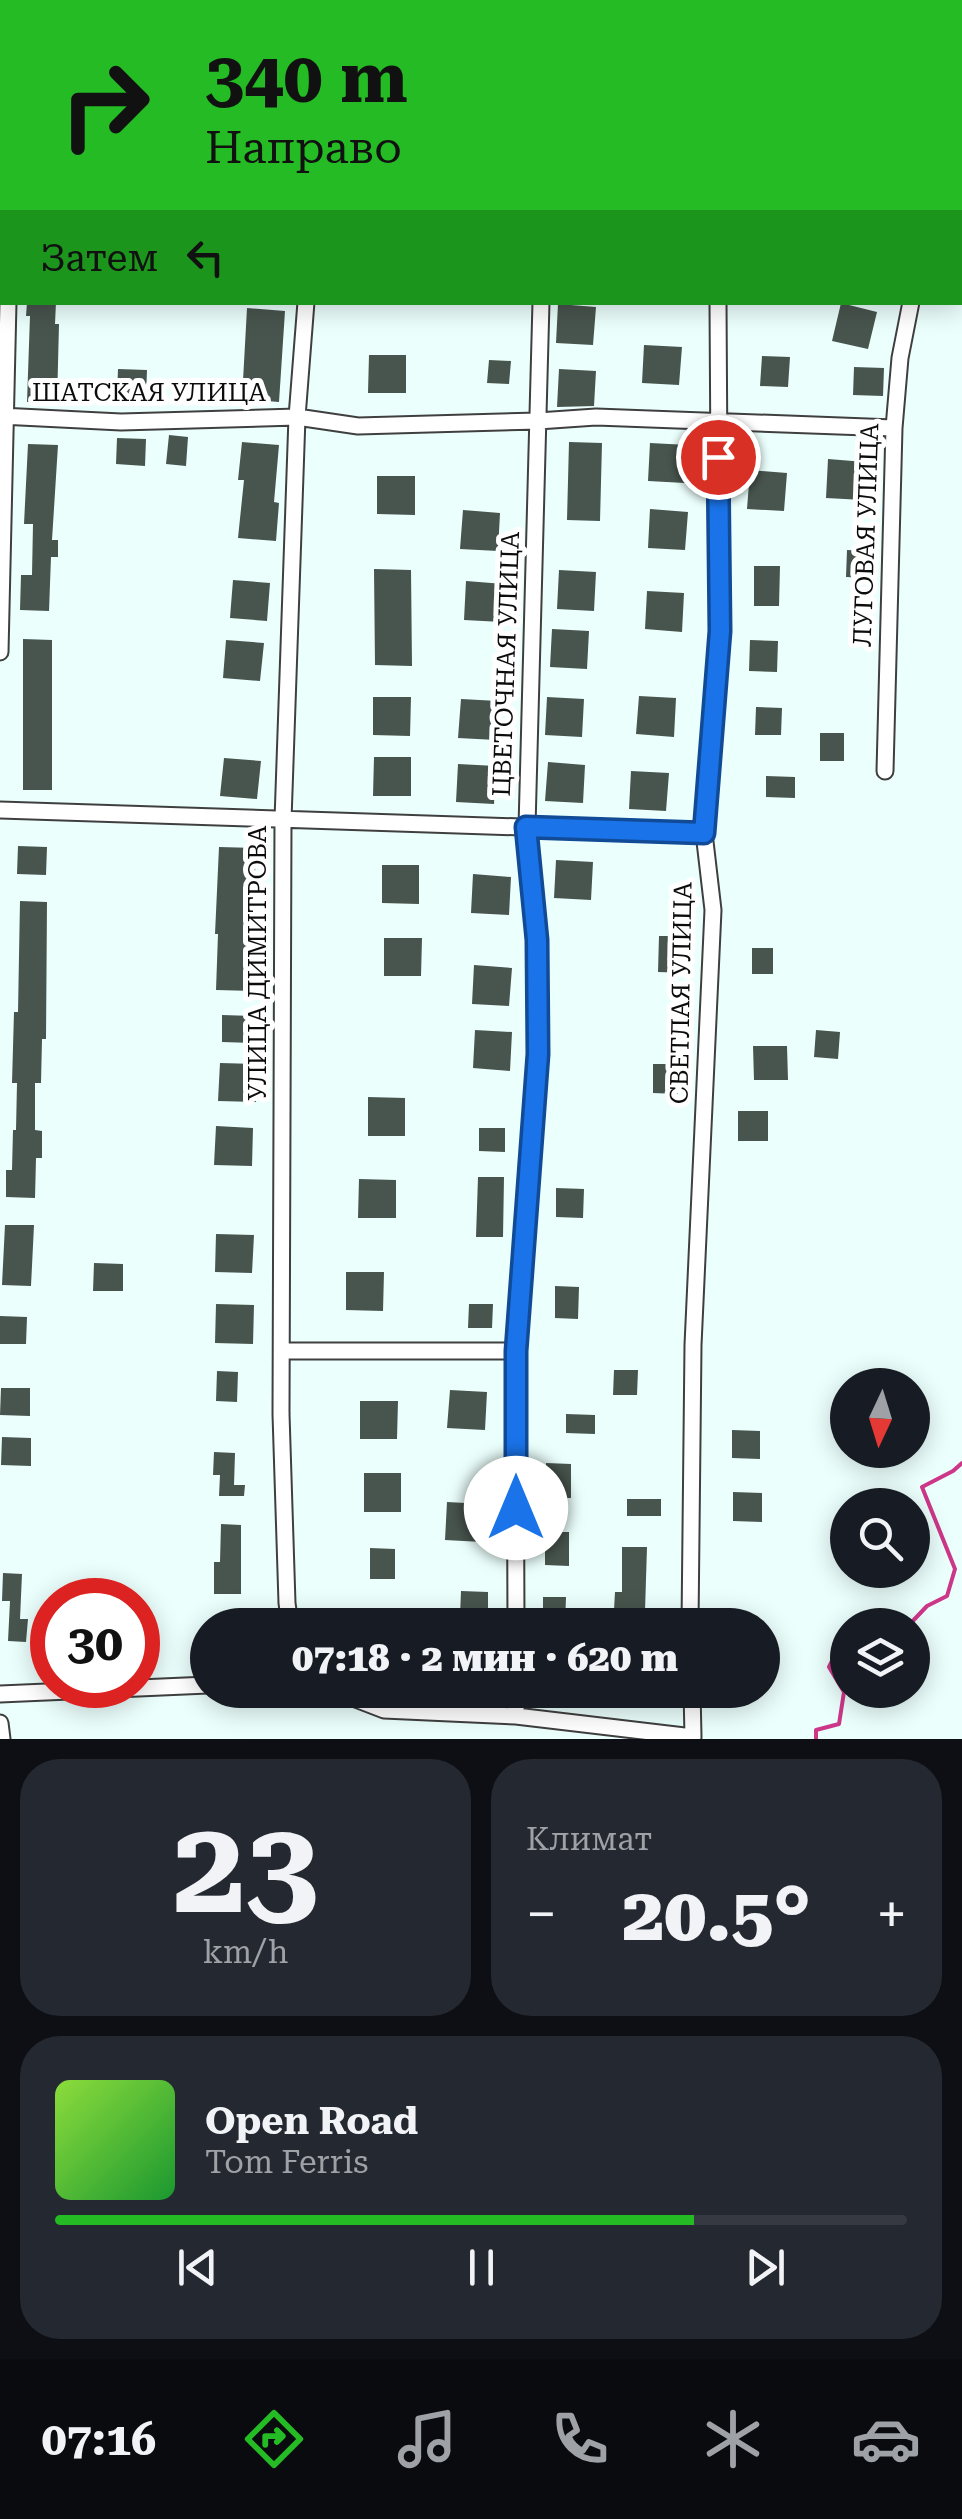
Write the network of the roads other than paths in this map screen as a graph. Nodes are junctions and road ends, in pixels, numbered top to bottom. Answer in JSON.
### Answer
{"nodes":[{"id":1,"x":8,"y":305,"type":"edge"},
{"id":2,"x":306,"y":305,"type":"edge"},
{"id":3,"x":540,"y":305,"type":"edge"},
{"id":4,"x":718,"y":305,"type":"edge"},
{"id":5,"x":910,"y":305,"type":"edge"},
{"id":6,"x":3,"y":416,"type":"edge"},
{"id":7,"x":298,"y":417,"type":"junction"},
{"id":8,"x":538,"y":422,"type":"junction"},
{"id":9,"x":718,"y":422,"type":"junction"},
{"id":10,"x":894,"y":428,"type":"junction"},
{"id":11,"x":0,"y":652,"type":"edge"},
{"id":12,"x":885,"y":771,"type":"dead end"},
{"id":13,"x":0,"y":810,"type":"edge"},
{"id":14,"x":283,"y":820,"type":"junction"},
{"id":15,"x":526,"y":827,"type":"junction"},
{"id":16,"x":704,"y":833,"type":"junction"},
{"id":17,"x":283,"y":1351,"type":"junction"},
{"id":18,"x":516,"y":1351,"type":"junction"},
{"id":19,"x":289,"y":1608,"type":"edge"},
{"id":20,"x":516,"y":1608,"type":"edge"},
{"id":21,"x":690,"y":1608,"type":"edge"},
{"id":22,"x":190,"y":1686,"type":"edge"},
{"id":23,"x":0,"y":1694,"type":"edge"},
{"id":24,"x":379,"y":1708,"type":"edge"},
{"id":25,"x":516,"y":1708,"type":"edge"},
{"id":26,"x":692,"y":1708,"type":"edge"},
{"id":27,"x":516,"y":1716,"type":"junction"},
{"id":28,"x":0,"y":1723,"type":"edge"},
{"id":29,"x":693,"y":1737,"type":"edge"},
{"id":30,"x":2,"y":1739,"type":"edge"}],
"edges":[{"from":1,"to":6,"type":"street"},
{"from":2,"to":7,"type":"street","name":"УЛИЦА ДИМИТРОВА"},
{"from":3,"to":8,"type":"street","name":"ЦВЕТОЧНАЯ УЛИЦА"},
{"from":4,"to":9,"type":"street","name":"СВЕТЛАЯ УЛИЦА"},
{"from":5,"to":10,"type":"street","name":"ЛУГОВАЯ УЛИЦА"},
{"from":6,"to":7,"type":"street","name":"ШАТСКАЯ УЛИЦА"},
{"from":6,"to":11,"type":"street"},
{"from":7,"to":8,"type":"street","name":"ШАТСКАЯ УЛИЦА"},
{"from":7,"to":14,"type":"street","name":"УЛИЦА ДИМИТРОВА"},
{"from":8,"to":9,"type":"street","name":"ШАТСКАЯ УЛИЦА"},
{"from":8,"to":15,"type":"street","name":"ЦВЕТОЧНАЯ УЛИЦА"},
{"from":9,"to":10,"type":"street","name":"ШАТСКАЯ УЛИЦА"},
{"from":9,"to":16,"type":"street","name":"СВЕТЛАЯ УЛИЦА"},
{"from":10,"to":12,"type":"street","name":"ЛУГОВАЯ УЛИЦА"},
{"from":13,"to":14,"type":"street"},
{"from":14,"to":15,"type":"street"},
{"from":14,"to":17,"type":"street","name":"УЛИЦА ДИМИТРОВА"},
{"from":15,"to":16,"type":"street"},
{"from":15,"to":18,"type":"street","name":"ЦВЕТОЧНАЯ УЛИЦА"},
{"from":16,"to":21,"type":"street","name":"СВЕТЛАЯ УЛИЦА"},
{"from":17,"to":18,"type":"street"},
{"from":17,"to":19,"type":"street","name":"УЛИЦА ДИМИТРОВА"},
{"from":18,"to":20,"type":"street","name":"ЦВЕТОЧНАЯ УЛИЦА"},
{"from":22,"to":23,"type":"street"},
{"from":24,"to":27,"type":"street"},
{"from":25,"to":27,"type":"street"},
{"from":26,"to":29,"type":"street"},
{"from":27,"to":29,"type":"street"},
{"from":28,"to":30,"type":"street"}]}
